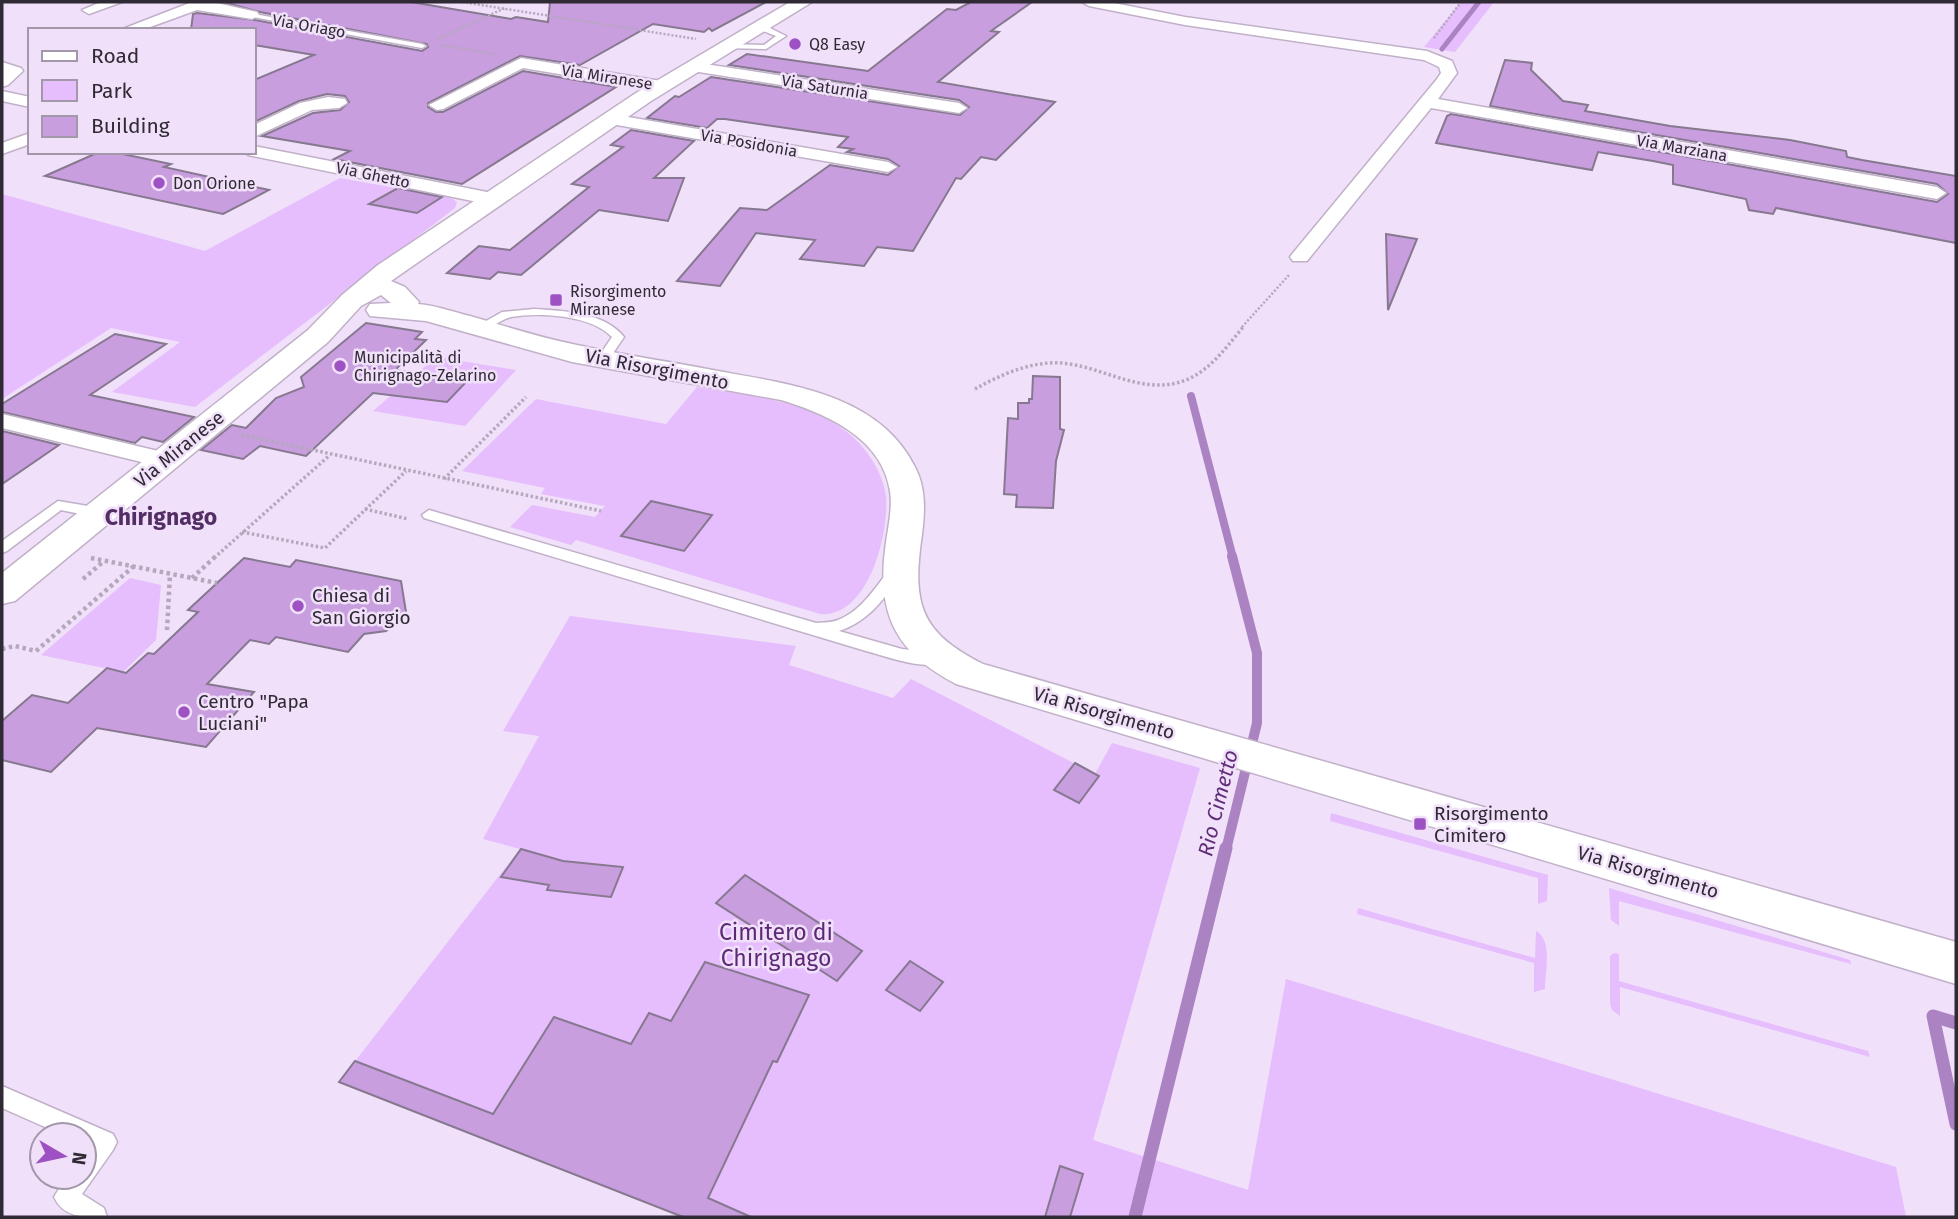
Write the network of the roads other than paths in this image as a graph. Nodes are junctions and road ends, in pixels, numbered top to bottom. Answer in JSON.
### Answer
{"nodes":[{"id":1,"x":115,"y":2,"type":"edge"},
{"id":2,"x":803,"y":2,"type":"edge"},
{"id":3,"x":1089,"y":2,"type":"edge"},
{"id":4,"x":152,"y":4,"type":"dead end"},
{"id":5,"x":196,"y":5,"type":"edge"},
{"id":6,"x":89,"y":10,"type":"dead end"},
{"id":7,"x":253,"y":15,"type":"joint"},
{"id":8,"x":133,"y":28,"type":"edge"},
{"id":9,"x":422,"y":46,"type":"road end"},
{"id":10,"x":2,"y":66,"type":"edge"},
{"id":11,"x":692,"y":67,"type":"junction"},
{"id":12,"x":2,"y":82,"type":"edge"},
{"id":13,"x":661,"y":86,"type":"junction"},
{"id":14,"x":2,"y":96,"type":"edge"},
{"id":15,"x":28,"y":102,"type":"edge"},
{"id":16,"x":1426,"y":102,"type":"junction"},
{"id":17,"x":339,"y":103,"type":"dead end"},
{"id":18,"x":437,"y":105,"type":"dead end"},
{"id":19,"x":959,"y":108,"type":"dead end"},
{"id":20,"x":611,"y":119,"type":"junction"},
{"id":21,"x":256,"y":131,"type":"edge"},
{"id":22,"x":28,"y":139,"type":"edge"},
{"id":23,"x":2,"y":149,"type":"edge"},
{"id":24,"x":256,"y":150,"type":"edge"},
{"id":25,"x":888,"y":167,"type":"dead end"},
{"id":26,"x":1937,"y":193,"type":"dead end"},
{"id":27,"x":492,"y":199,"type":"junction"},
{"id":28,"x":1300,"y":257,"type":"road end"},
{"id":29,"x":375,"y":301,"type":"junction"},
{"id":30,"x":2,"y":421,"type":"edge"},
{"id":31,"x":166,"y":460,"type":"junction"},
{"id":32,"x":100,"y":513,"type":"junction"},
{"id":33,"x":429,"y":515,"type":"dead end"},
{"id":34,"x":2,"y":548,"type":"edge"},
{"id":35,"x":900,"y":567,"type":"junction"},
{"id":36,"x":2,"y":592,"type":"edge"},
{"id":37,"x":811,"y":627,"type":"junction"},
{"id":38,"x":942,"y":660,"type":"junction"},
{"id":39,"x":1956,"y":963,"type":"edge"},
{"id":40,"x":2,"y":1097,"type":"edge"},
{"id":41,"x":57,"y":1121,"type":"edge"},
{"id":42,"x":98,"y":1139,"type":"edge"},
{"id":43,"x":98,"y":1153,"type":"edge"},
{"id":44,"x":70,"y":1191,"type":"edge"},
{"id":45,"x":95,"y":1217,"type":"edge"}],
"edges":[{"from":1,"to":6,"type":"street"},
{"from":2,"to":11,"type":"street","name":"Via Miranese"},
{"from":3,"to":16,"type":"street"},
{"from":4,"to":5,"type":"street","name":"Via Oriago"},
{"from":5,"to":7,"type":"street","name":"Via Oriago"},
{"from":5,"to":8,"type":"street","name":"Via Oriago"},
{"from":7,"to":9,"type":"lane","name":"Via Oriago"},
{"from":10,"to":12,"type":"street"},
{"from":11,"to":13,"type":"street","name":"Via Miranese"},
{"from":11,"to":19,"type":"street","name":"Via Saturnia"},
{"from":13,"to":18,"type":"street","name":"Via Miranese"},
{"from":13,"to":20,"type":"street","name":"Via Miranese"},
{"from":14,"to":15,"type":"street"},
{"from":16,"to":26,"type":"street","name":"Via Marziana"},
{"from":16,"to":28,"type":"street"},
{"from":17,"to":21,"type":"street"},
{"from":20,"to":25,"type":"street","name":"Via Posidonia"},
{"from":20,"to":27,"type":"street","name":"Via Miranese"},
{"from":22,"to":23,"type":"street"},
{"from":24,"to":27,"type":"street","name":"Via Ghetto"},
{"from":27,"to":29,"type":"street","name":"Via Miranese"},
{"from":29,"to":31,"type":"street","name":"Via Miranese"},
{"from":29,"to":35,"type":"street","name":"Via Risorgimento"},
{"from":30,"to":31,"type":"street"},
{"from":31,"to":32,"type":"street","name":"Via Miranese"},
{"from":32,"to":34,"type":"lane"},
{"from":32,"to":36,"type":"street","name":"Via Miranese"},
{"from":33,"to":37,"type":"lane"},
{"from":35,"to":37,"type":"lane"},
{"from":35,"to":38,"type":"street","name":"Via Risorgimento"},
{"from":37,"to":38,"type":"lane"},
{"from":38,"to":39,"type":"street","name":"Via Risorgimento"},
{"from":40,"to":41,"type":"lane"},
{"from":42,"to":43,"type":"lane"},
{"from":44,"to":45,"type":"lane"}]}
